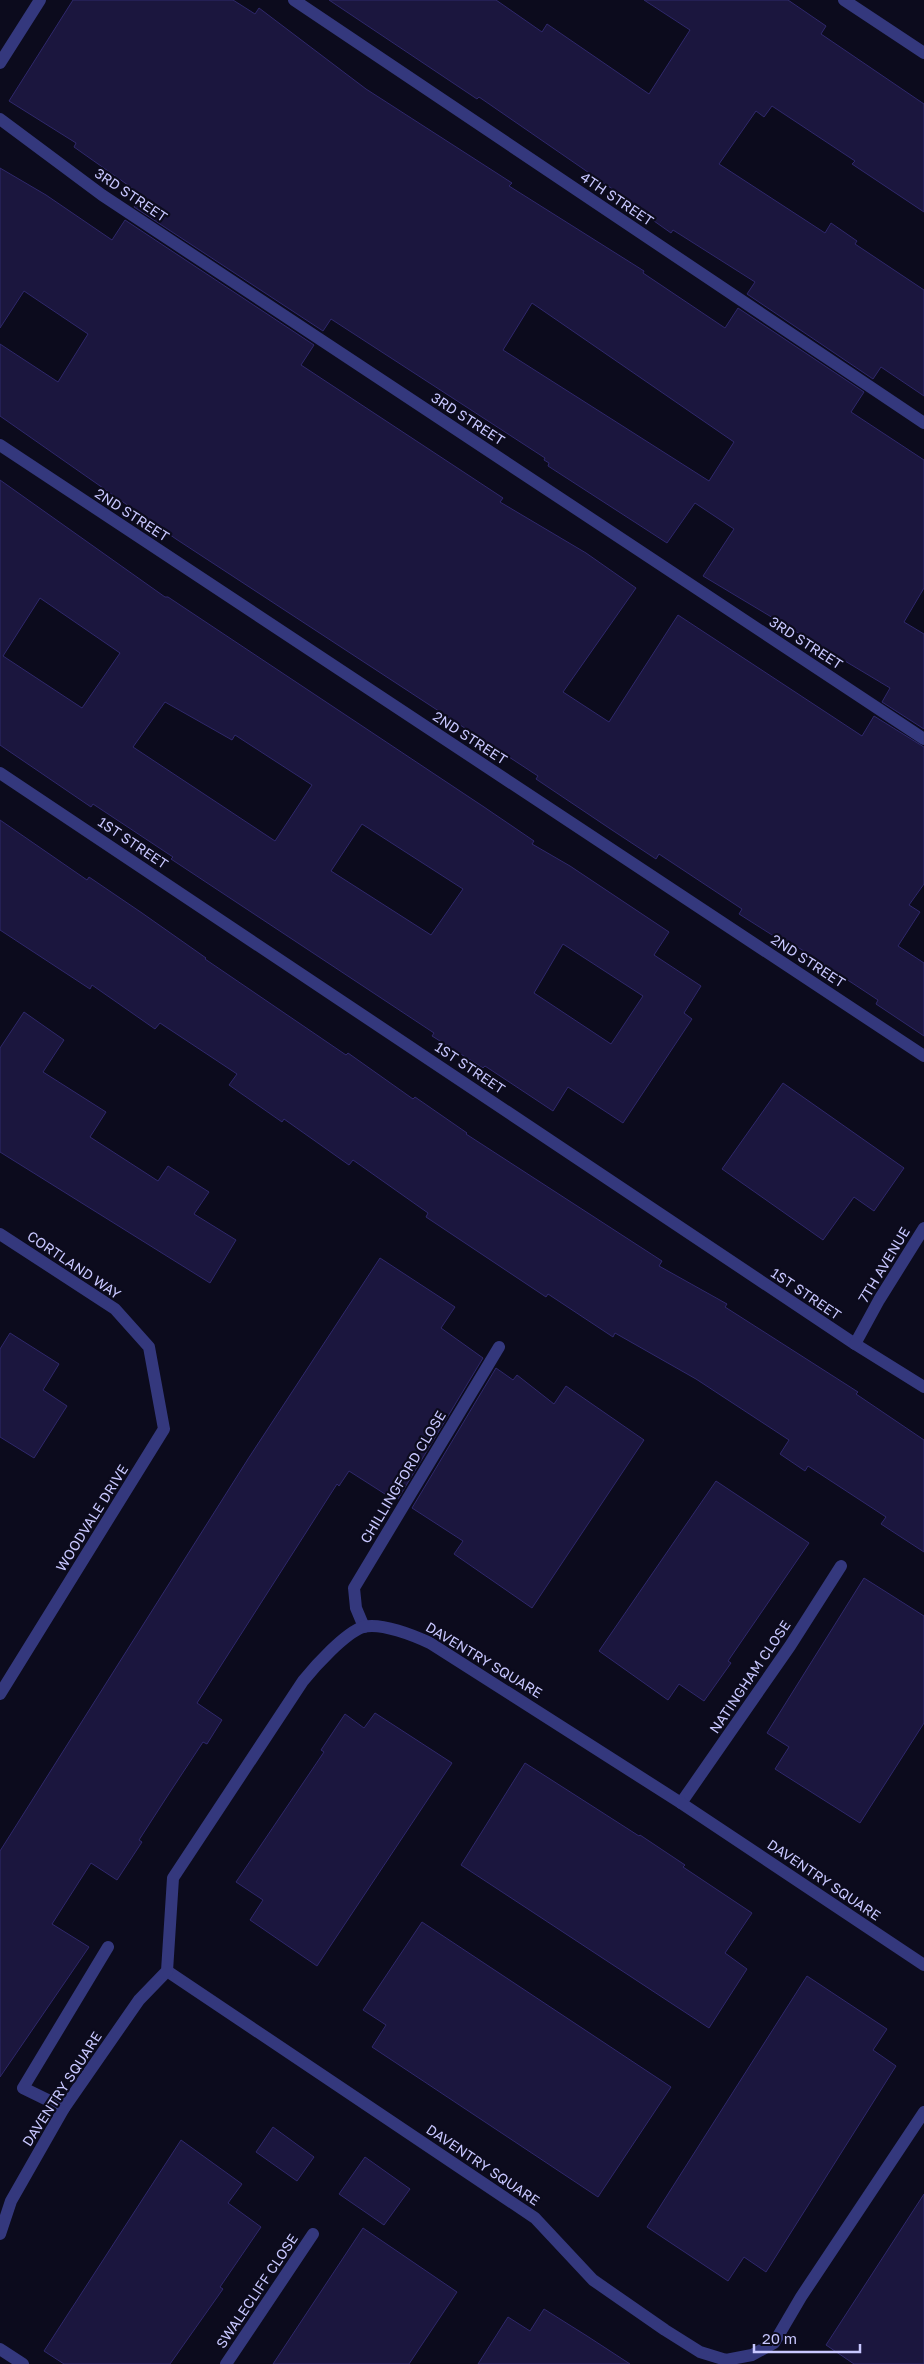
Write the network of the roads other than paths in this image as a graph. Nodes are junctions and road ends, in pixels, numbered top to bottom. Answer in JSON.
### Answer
{"nodes":[{"id":1,"x":40,"y":0,"type":"edge"},
{"id":2,"x":294,"y":0,"type":"edge"},
{"id":3,"x":844,"y":0,"type":"edge"},
{"id":4,"x":924,"y":53,"type":"edge"},
{"id":5,"x":0,"y":63,"type":"edge"},
{"id":6,"x":0,"y":119,"type":"edge"},
{"id":7,"x":924,"y":423,"type":"edge"},
{"id":8,"x":0,"y":445,"type":"edge"},
{"id":9,"x":924,"y":739,"type":"edge"},
{"id":10,"x":0,"y":773,"type":"edge"},
{"id":11,"x":924,"y":1056,"type":"edge"},
{"id":12,"x":924,"y":1228,"type":"edge"},
{"id":13,"x":0,"y":1234,"type":"edge"},
{"id":14,"x":855,"y":1344,"type":"junction"},
{"id":15,"x":149,"y":1347,"type":"joint"},
{"id":16,"x":499,"y":1347,"type":"dead end"},
{"id":17,"x":924,"y":1387,"type":"edge"},
{"id":18,"x":841,"y":1566,"type":"dead end"},
{"id":19,"x":364,"y":1627,"type":"junction"},
{"id":20,"x":0,"y":1694,"type":"edge"},
{"id":21,"x":681,"y":1804,"type":"junction"},
{"id":22,"x":108,"y":1947,"type":"dead end"},
{"id":23,"x":924,"y":1965,"type":"edge"},
{"id":24,"x":167,"y":1971,"type":"junction"},
{"id":25,"x":64,"y":2108,"type":"junction"},
{"id":26,"x":924,"y":2112,"type":"edge"},
{"id":27,"x":0,"y":2234,"type":"edge"},
{"id":28,"x":313,"y":2234,"type":"dead end"},
{"id":29,"x":0,"y":2349,"type":"edge"},
{"id":30,"x":729,"y":2362,"type":"edge"},
{"id":31,"x":23,"y":2364,"type":"edge"},
{"id":32,"x":226,"y":2364,"type":"edge"}],
"edges":[{"from":1,"to":5,"type":"street"},
{"from":2,"to":7,"type":"street","name":"4TH STREET"},
{"from":3,"to":4,"type":"street"},
{"from":6,"to":9,"type":"street","name":"3RD STREET"},
{"from":8,"to":11,"type":"street","name":"2ND STREET"},
{"from":10,"to":14,"type":"street","name":"1ST STREET"},
{"from":12,"to":14,"type":"street","name":"7TH AVENUE"},
{"from":13,"to":15,"type":"street","name":"CORTLAND WAY"},
{"from":14,"to":17,"type":"street","name":"1ST STREET"},
{"from":15,"to":20,"type":"street","name":"WOODVALE DRIVE"},
{"from":16,"to":19,"type":"street","name":"CHILLINGFORD CLOSE"},
{"from":18,"to":21,"type":"street","name":"NATINGHAM CLOSE"},
{"from":19,"to":21,"type":"street","name":"DAVENTRY SQUARE"},
{"from":19,"to":24,"type":"street"},
{"from":21,"to":23,"type":"street","name":"DAVENTRY SQUARE"},
{"from":22,"to":25,"type":"street"},
{"from":24,"to":25,"type":"street","name":"DAVENTRY SQUARE"},
{"from":24,"to":30,"type":"street","name":"DAVENTRY SQUARE"},
{"from":25,"to":27,"type":"street","name":"DAVENTRY SQUARE"},
{"from":26,"to":30,"type":"street","name":"DAVENTRY SQUARE"},
{"from":28,"to":32,"type":"street","name":"SWALECLIFF CLOSE"},
{"from":29,"to":31,"type":"street"}]}
